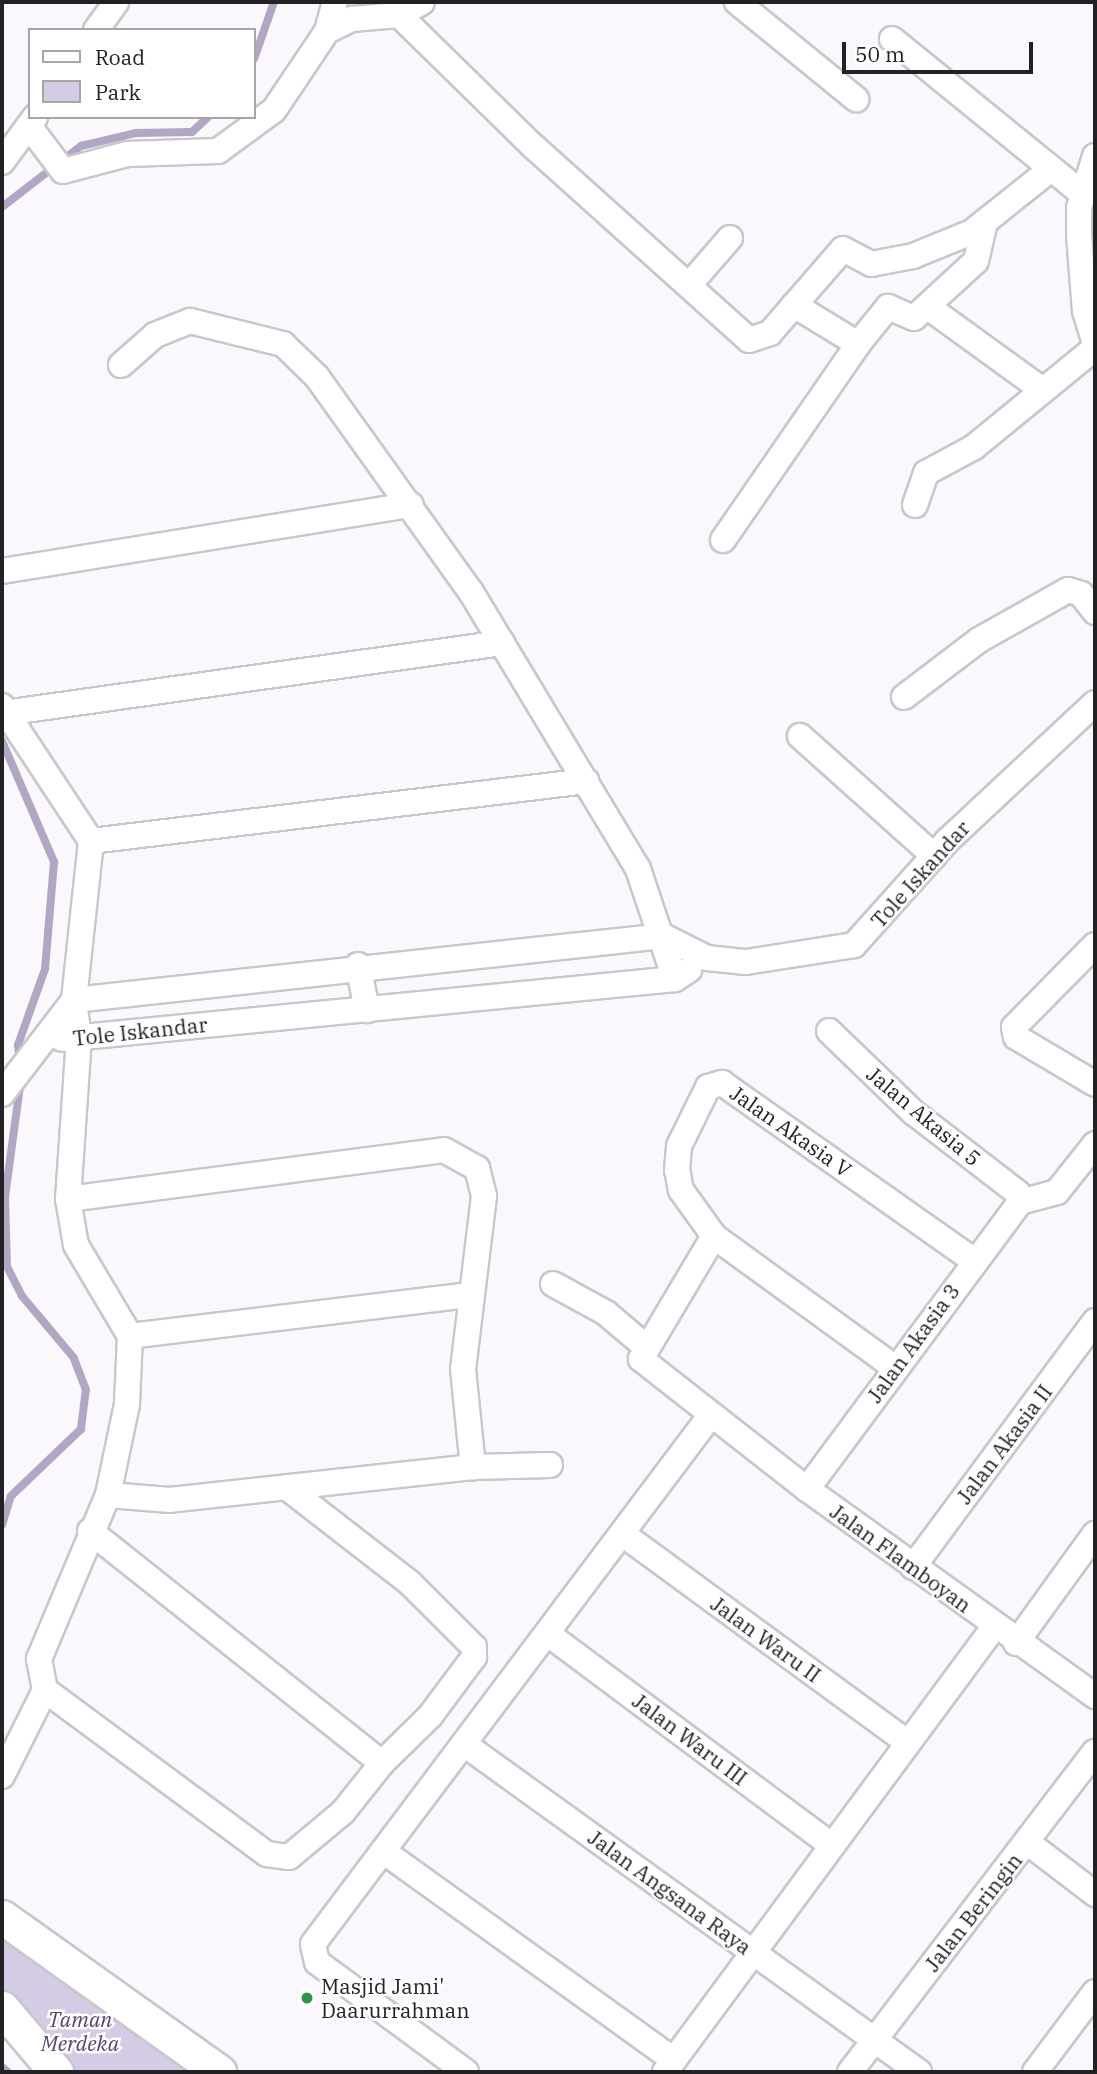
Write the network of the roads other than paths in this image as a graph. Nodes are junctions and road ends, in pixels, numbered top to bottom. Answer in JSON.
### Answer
{"nodes":[{"id":1,"x":116,"y":2,"type":"edge"},
{"id":2,"x":335,"y":2,"type":"edge"},
{"id":3,"x":422,"y":2,"type":"edge"},
{"id":4,"x":737,"y":2,"type":"edge"},
{"id":5,"x":399,"y":15,"type":"junction"},
{"id":6,"x":97,"y":28,"type":"edge"},
{"id":7,"x":327,"y":30,"type":"junction"},
{"id":8,"x":892,"y":39,"type":"dead end"},
{"id":9,"x":856,"y":99,"type":"dead end"},
{"id":10,"x":34,"y":125,"type":"edge"},
{"id":11,"x":1095,"y":156,"type":"edge"},
{"id":12,"x":2,"y":162,"type":"edge"},
{"id":13,"x":1051,"y":169,"type":"junction"},
{"id":14,"x":1086,"y":205,"type":"edge"},
{"id":15,"x":985,"y":223,"type":"junction"},
{"id":16,"x":730,"y":238,"type":"dead end"},
{"id":17,"x":690,"y":284,"type":"junction"},
{"id":18,"x":794,"y":305,"type":"junction"},
{"id":19,"x":928,"y":307,"type":"junction"},
{"id":20,"x":858,"y":344,"type":"junction"},
{"id":21,"x":1095,"y":346,"type":"edge"},
{"id":22,"x":121,"y":365,"type":"dead end"},
{"id":23,"x":1040,"y":388,"type":"junction"},
{"id":24,"x":411,"y":505,"type":"junction"},
{"id":25,"x":915,"y":505,"type":"dead end"},
{"id":26,"x":723,"y":540,"type":"dead end"},
{"id":27,"x":2,"y":571,"type":"edge"},
{"id":28,"x":1095,"y":612,"type":"edge"},
{"id":29,"x":502,"y":643,"type":"junction"},
{"id":30,"x":904,"y":697,"type":"dead end"},
{"id":31,"x":1095,"y":703,"type":"edge"},
{"id":32,"x":3,"y":710,"type":"edge"},
{"id":33,"x":800,"y":736,"type":"dead end"},
{"id":34,"x":586,"y":781,"type":"junction"},
{"id":35,"x":91,"y":841,"type":"junction"},
{"id":36,"x":934,"y":856,"type":"junction"},
{"id":37,"x":663,"y":936,"type":"junction"},
{"id":38,"x":1095,"y":945,"type":"edge"},
{"id":39,"x":707,"y":958,"type":"junction"},
{"id":40,"x":358,"y":965,"type":"junction"},
{"id":41,"x":675,"y":979,"type":"junction"},
{"id":42,"x":74,"y":1000,"type":"junction"},
{"id":43,"x":367,"y":1010,"type":"junction"},
{"id":44,"x":828,"y":1031,"type":"dead end"},
{"id":45,"x":79,"y":1037,"type":"junction"},
{"id":46,"x":39,"y":1048,"type":"junction"},
{"id":47,"x":1095,"y":1084,"type":"edge"},
{"id":48,"x":2,"y":1094,"type":"edge"},
{"id":49,"x":1095,"y":1144,"type":"edge"},
{"id":50,"x":68,"y":1199,"type":"junction"},
{"id":51,"x":1021,"y":1200,"type":"junction"},
{"id":52,"x":713,"y":1236,"type":"junction"},
{"id":53,"x":974,"y":1261,"type":"junction"},
{"id":54,"x":553,"y":1284,"type":"dead end"},
{"id":55,"x":469,"y":1295,"type":"junction"},
{"id":56,"x":1095,"y":1321,"type":"edge"},
{"id":57,"x":130,"y":1336,"type":"junction"},
{"id":58,"x":646,"y":1347,"type":"junction"},
{"id":59,"x":894,"y":1367,"type":"junction"},
{"id":60,"x":710,"y":1416,"type":"junction"},
{"id":61,"x":550,"y":1465,"type":"dead end"},
{"id":62,"x":473,"y":1467,"type":"junction"},
{"id":63,"x":289,"y":1489,"type":"junction"},
{"id":64,"x":807,"y":1489,"type":"junction"},
{"id":65,"x":108,"y":1495,"type":"junction"},
{"id":66,"x":90,"y":1531,"type":"junction"},
{"id":67,"x":1095,"y":1534,"type":"edge"},
{"id":68,"x":624,"y":1535,"type":"junction"},
{"id":69,"x":913,"y":1567,"type":"junction"},
{"id":70,"x":994,"y":1627,"type":"junction"},
{"id":71,"x":548,"y":1634,"type":"junction"},
{"id":72,"x":1016,"y":1643,"type":"junction"},
{"id":73,"x":45,"y":1690,"type":"junction"},
{"id":74,"x":1095,"y":1696,"type":"edge"},
{"id":75,"x":908,"y":1743,"type":"junction"},
{"id":76,"x":464,"y":1744,"type":"junction"},
{"id":77,"x":1095,"y":1752,"type":"edge"},
{"id":78,"x":382,"y":1763,"type":"junction"},
{"id":79,"x":2,"y":1776,"type":"edge"},
{"id":80,"x":1027,"y":1842,"type":"junction"},
{"id":81,"x":831,"y":1845,"type":"junction"},
{"id":82,"x":383,"y":1851,"type":"junction"},
{"id":83,"x":1095,"y":1894,"type":"edge"},
{"id":84,"x":2,"y":1917,"type":"edge"},
{"id":85,"x":751,"y":1951,"type":"junction"},
{"id":86,"x":1095,"y":1992,"type":"edge"},
{"id":87,"x":2,"y":2008,"type":"edge"},
{"id":88,"x":873,"y":2042,"type":"junction"},
{"id":89,"x":670,"y":2066,"type":"edge"},
{"id":90,"x":56,"y":2072,"type":"edge"},
{"id":91,"x":219,"y":2072,"type":"edge"},
{"id":92,"x":466,"y":2072,"type":"edge"},
{"id":93,"x":850,"y":2072,"type":"edge"},
{"id":94,"x":919,"y":2072,"type":"edge"},
{"id":95,"x":1035,"y":2072,"type":"edge"}],
"edges":[{"from":1,"to":6,"type":"street"},
{"from":2,"to":7,"type":"street"},
{"from":3,"to":5,"type":"street"},
{"from":4,"to":9,"type":"street"},
{"from":5,"to":7,"type":"street"},
{"from":5,"to":17,"type":"street"},
{"from":7,"to":10,"type":"street"},
{"from":8,"to":13,"type":"street"},
{"from":10,"to":12,"type":"street"},
{"from":11,"to":14,"type":"street"},
{"from":13,"to":14,"type":"street"},
{"from":13,"to":15,"type":"street"},
{"from":14,"to":21,"type":"street"},
{"from":15,"to":18,"type":"street"},
{"from":15,"to":19,"type":"street"},
{"from":16,"to":17,"type":"street"},
{"from":17,"to":18,"type":"street"},
{"from":18,"to":20,"type":"street"},
{"from":19,"to":20,"type":"street"},
{"from":19,"to":23,"type":"street"},
{"from":20,"to":26,"type":"street"},
{"from":21,"to":23,"type":"street"},
{"from":22,"to":24,"type":"street"},
{"from":23,"to":25,"type":"street"},
{"from":24,"to":27,"type":"street"},
{"from":24,"to":29,"type":"street"},
{"from":28,"to":30,"type":"street"},
{"from":29,"to":32,"type":"street"},
{"from":29,"to":34,"type":"street"},
{"from":31,"to":36,"type":"street","name":"Tole Iskandar"},
{"from":32,"to":35,"type":"street"},
{"from":33,"to":36,"type":"street"},
{"from":34,"to":35,"type":"street"},
{"from":34,"to":37,"type":"street"},
{"from":35,"to":42,"type":"street"},
{"from":36,"to":39,"type":"street","name":"Tole Iskandar"},
{"from":37,"to":39,"type":"street","name":"Tole Iskandar"},
{"from":37,"to":40,"type":"street","name":"Tole Iskandar"},
{"from":37,"to":41,"type":"street"},
{"from":38,"to":47,"type":"street"},
{"from":39,"to":41,"type":"street","name":"Tole Iskandar"},
{"from":40,"to":42,"type":"street","name":"Tole Iskandar"},
{"from":40,"to":43,"type":"street"},
{"from":41,"to":43,"type":"street","name":"Tole Iskandar"},
{"from":42,"to":45,"type":"street"},
{"from":42,"to":46,"type":"street","name":"Tole Iskandar"},
{"from":43,"to":45,"type":"street","name":"Tole Iskandar"},
{"from":44,"to":51,"type":"street","name":"Jalan Akasia 5"},
{"from":45,"to":46,"type":"street","name":"Tole Iskandar"},
{"from":45,"to":50,"type":"street"},
{"from":46,"to":48,"type":"street"},
{"from":49,"to":51,"type":"street"},
{"from":50,"to":55,"type":"street"},
{"from":50,"to":57,"type":"street"},
{"from":51,"to":53,"type":"street","name":"Jalan Akasia 3"},
{"from":52,"to":53,"type":"street","name":"Jalan Akasia V"},
{"from":52,"to":58,"type":"street"},
{"from":52,"to":59,"type":"street"},
{"from":53,"to":59,"type":"street","name":"Jalan Akasia 3"},
{"from":54,"to":58,"type":"street"},
{"from":55,"to":57,"type":"street"},
{"from":55,"to":62,"type":"street"},
{"from":56,"to":69,"type":"street","name":"Jalan Akasia II"},
{"from":57,"to":65,"type":"street"},
{"from":58,"to":60,"type":"street","name":"Jalan Flamboyan"},
{"from":59,"to":64,"type":"street","name":"Jalan Akasia 3"},
{"from":60,"to":64,"type":"street","name":"Jalan Flamboyan"},
{"from":60,"to":68,"type":"street"},
{"from":61,"to":62,"type":"street"},
{"from":62,"to":63,"type":"street"},
{"from":63,"to":65,"type":"street"},
{"from":63,"to":78,"type":"street"},
{"from":64,"to":69,"type":"street","name":"Jalan Flamboyan"},
{"from":65,"to":66,"type":"street"},
{"from":66,"to":73,"type":"street"},
{"from":66,"to":78,"type":"street"},
{"from":67,"to":72,"type":"street"},
{"from":68,"to":71,"type":"street"},
{"from":68,"to":75,"type":"street","name":"Jalan Waru II"},
{"from":69,"to":70,"type":"street","name":"Jalan Flamboyan"},
{"from":70,"to":72,"type":"street","name":"Jalan Flamboyan"},
{"from":70,"to":75,"type":"street"},
{"from":71,"to":76,"type":"street"},
{"from":71,"to":81,"type":"street","name":"Jalan Waru III"},
{"from":72,"to":74,"type":"street","name":"Jalan Flamboyan"},
{"from":73,"to":78,"type":"street"},
{"from":73,"to":79,"type":"street"},
{"from":75,"to":81,"type":"street"},
{"from":76,"to":82,"type":"street"},
{"from":76,"to":85,"type":"street","name":"Jalan Angsana Raya"},
{"from":77,"to":80,"type":"street","name":"Jalan Beringin"},
{"from":80,"to":83,"type":"street"},
{"from":80,"to":88,"type":"street","name":"Jalan Beringin"},
{"from":81,"to":85,"type":"street"},
{"from":82,"to":89,"type":"street"},
{"from":82,"to":92,"type":"street"},
{"from":84,"to":91,"type":"street"},
{"from":85,"to":88,"type":"street","name":"Jalan Angsana Raya"},
{"from":85,"to":89,"type":"street"},
{"from":86,"to":95,"type":"street"},
{"from":87,"to":90,"type":"street"},
{"from":88,"to":93,"type":"street","name":"Jalan Beringin"},
{"from":88,"to":94,"type":"street","name":"Jalan Angsana Raya"}]}
